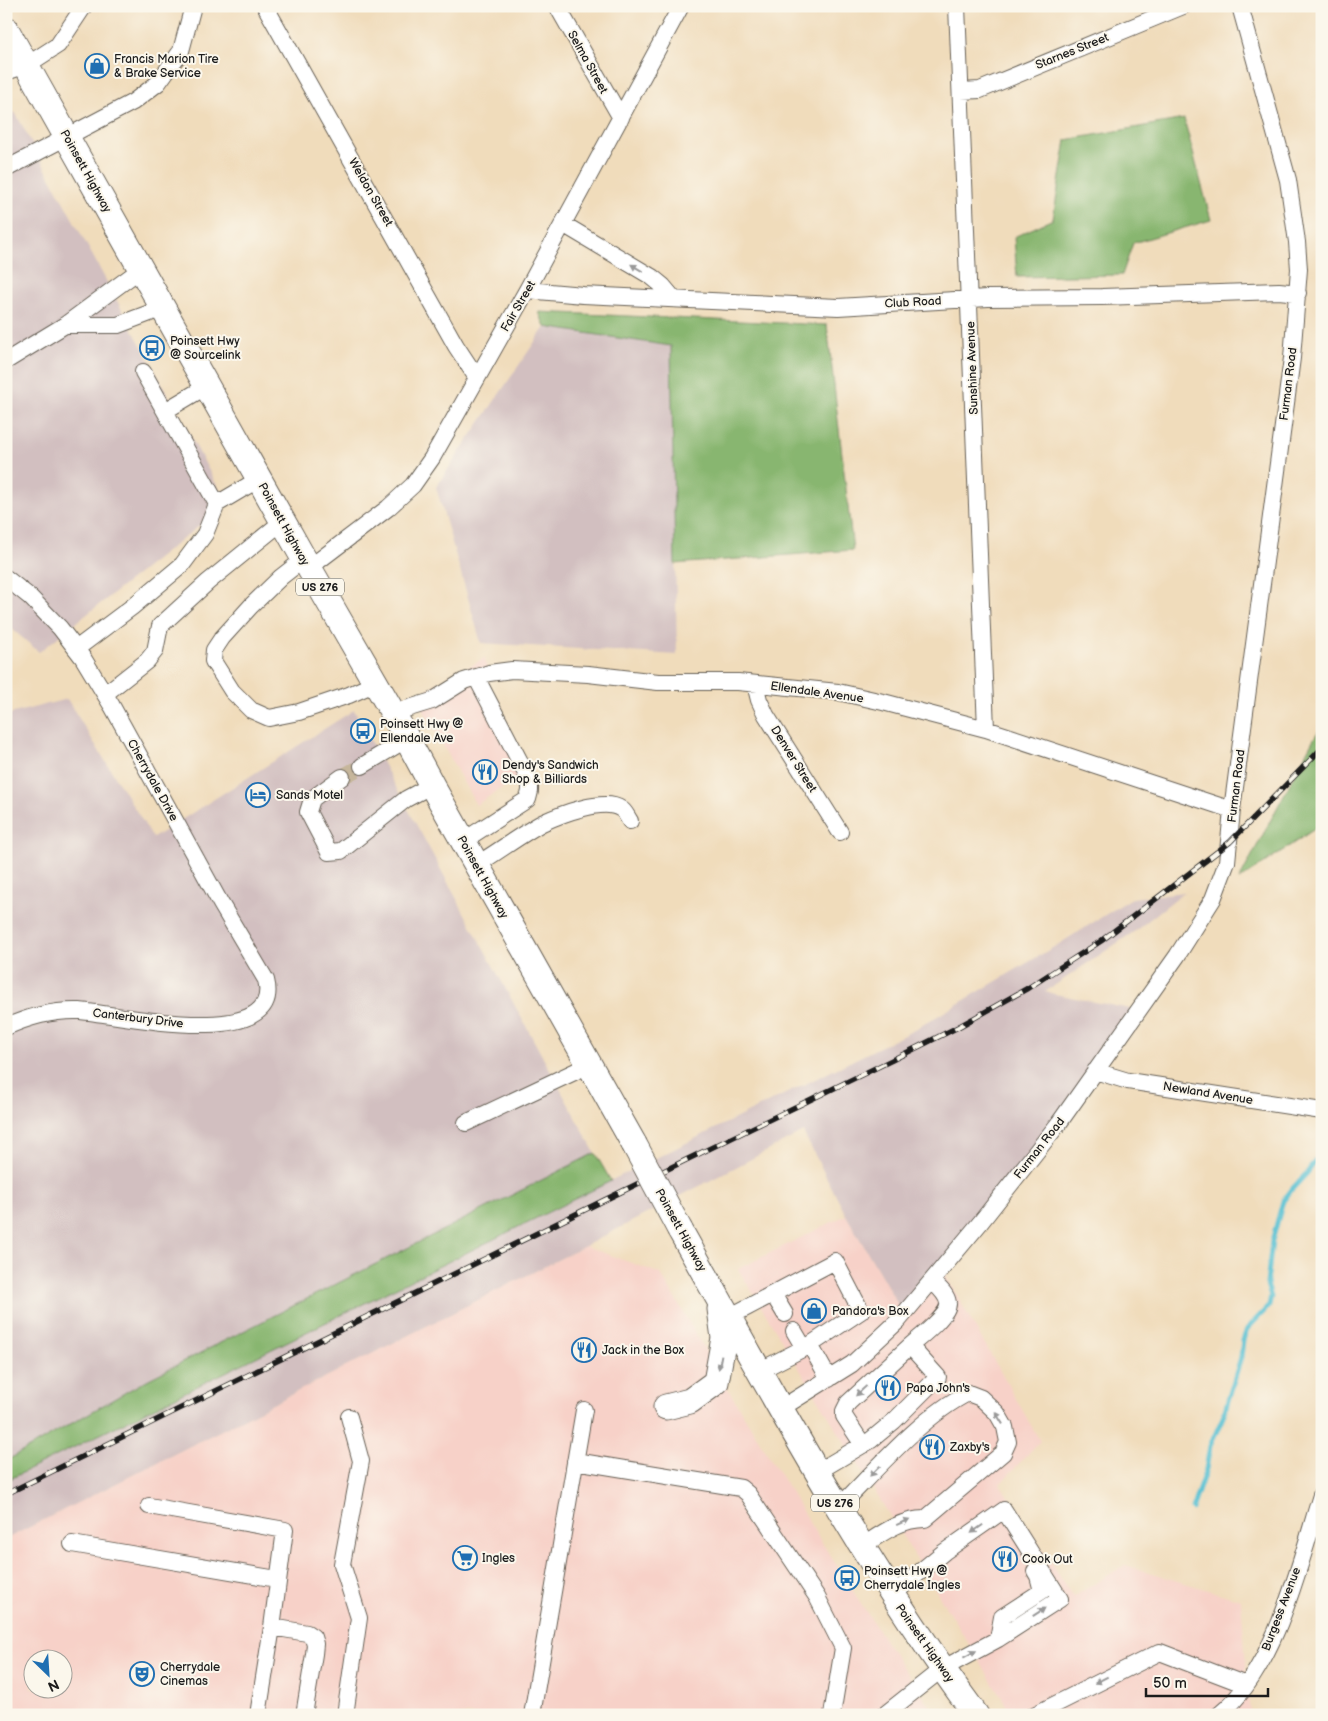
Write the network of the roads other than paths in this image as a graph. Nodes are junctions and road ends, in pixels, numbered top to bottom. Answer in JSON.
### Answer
{"nodes":[{"id":1,"x":84,"y":6,"type":"edge"},
{"id":2,"x":193,"y":6,"type":"edge"},
{"id":3,"x":265,"y":6,"type":"edge"},
{"id":4,"x":557,"y":6,"type":"edge"},
{"id":5,"x":681,"y":6,"type":"edge"},
{"id":6,"x":957,"y":6,"type":"edge"},
{"id":7,"x":1183,"y":6,"type":"edge"},
{"id":8,"x":1240,"y":6,"type":"edge"},
{"id":9,"x":6,"y":29,"type":"edge"},
{"id":10,"x":16,"y":69,"type":"edge"},
{"id":11,"x":961,"y":91,"type":"junction"},
{"id":12,"x":621,"y":118,"type":"junction"},
{"id":13,"x":67,"y":137,"type":"junction"},
{"id":14,"x":6,"y":169,"type":"edge"},
{"id":15,"x":563,"y":224,"type":"junction"},
{"id":16,"x":141,"y":268,"type":"junction"},
{"id":17,"x":527,"y":290,"type":"junction"},
{"id":18,"x":1298,"y":292,"type":"junction"},
{"id":19,"x":674,"y":299,"type":"junction"},
{"id":20,"x":970,"y":300,"type":"junction"},
{"id":21,"x":163,"y":308,"type":"junction"},
{"id":22,"x":65,"y":325,"type":"junction"},
{"id":23,"x":6,"y":361,"type":"edge"},
{"id":24,"x":143,"y":372,"type":"dead end"},
{"id":25,"x":477,"y":378,"type":"junction"},
{"id":26,"x":207,"y":386,"type":"junction"},
{"id":27,"x":165,"y":411,"type":"junction"},
{"id":28,"x":259,"y":479,"type":"junction"},
{"id":29,"x":217,"y":504,"type":"junction"},
{"id":30,"x":283,"y":521,"type":"junction"},
{"id":31,"x":307,"y":564,"type":"junction"},
{"id":32,"x":6,"y":578,"type":"edge"},
{"id":33,"x":76,"y":649,"type":"junction"},
{"id":34,"x":476,"y":677,"type":"junction"},
{"id":35,"x":376,"y":683,"type":"junction"},
{"id":36,"x":755,"y":684,"type":"junction"},
{"id":37,"x":105,"y":694,"type":"junction"},
{"id":38,"x":394,"y":713,"type":"junction"},
{"id":39,"x":986,"y":729,"type":"junction"},
{"id":40,"x":407,"y":739,"type":"junction"},
{"id":41,"x":362,"y":766,"type":"tunnel mouth"},
{"id":42,"x":342,"y":777,"type":"tunnel mouth"},
{"id":43,"x":432,"y":785,"type":"junction"},
{"id":44,"x":1232,"y":810,"type":"junction"},
{"id":45,"x":630,"y":821,"type":"dead end"},
{"id":46,"x":840,"y":832,"type":"dead end"},
{"id":47,"x":463,"y":841,"type":"junction"},
{"id":48,"x":476,"y":865,"type":"junction"},
{"id":49,"x":266,"y":1001,"type":"joint"},
{"id":50,"x":6,"y":1028,"type":"edge"},
{"id":51,"x":589,"y":1065,"type":"junction"},
{"id":52,"x":1095,"y":1071,"type":"junction"},
{"id":53,"x":1322,"y":1110,"type":"edge"},
{"id":54,"x":466,"y":1122,"type":"dead end"},
{"id":55,"x":932,"y":1281,"type":"junction"},
{"id":56,"x":773,"y":1294,"type":"junction"},
{"id":57,"x":723,"y":1307,"type":"junction"},
{"id":58,"x":785,"y":1314,"type":"dead end"},
{"id":59,"x":794,"y":1331,"type":"dead end"},
{"id":60,"x":910,"y":1346,"type":"junction"},
{"id":61,"x":807,"y":1347,"type":"junction"},
{"id":62,"x":759,"y":1371,"type":"junction"},
{"id":63,"x":829,"y":1379,"type":"junction"},
{"id":64,"x":666,"y":1407,"type":"dead end"},
{"id":65,"x":780,"y":1409,"type":"junction"},
{"id":66,"x":584,"y":1410,"type":"dead end"},
{"id":67,"x":349,"y":1417,"type":"dead end"},
{"id":68,"x":863,"y":1445,"type":"junction"},
{"id":69,"x":575,"y":1461,"type":"junction"},
{"id":70,"x":817,"y":1472,"type":"junction"},
{"id":71,"x":1322,"y":1492,"type":"edge"},
{"id":72,"x":149,"y":1506,"type":"dead end"},
{"id":73,"x":838,"y":1508,"type":"junction"},
{"id":74,"x":72,"y":1544,"type":"dead end"},
{"id":75,"x":861,"y":1547,"type":"junction"},
{"id":76,"x":277,"y":1579,"type":"junction"},
{"id":77,"x":892,"y":1595,"type":"junction"},
{"id":78,"x":272,"y":1627,"type":"junction"},
{"id":79,"x":942,"y":1669,"type":"junction"},
{"id":80,"x":1246,"y":1685,"type":"junction"},
{"id":81,"x":1229,"y":1712,"type":"edge"},
{"id":82,"x":258,"y":1715,"type":"edge"},
{"id":83,"x":304,"y":1715,"type":"edge"},
{"id":84,"x":345,"y":1715,"type":"edge"},
{"id":85,"x":532,"y":1715,"type":"edge"},
{"id":86,"x":832,"y":1715,"type":"edge"},
{"id":87,"x":884,"y":1715,"type":"edge"},
{"id":88,"x":976,"y":1715,"type":"edge"},
{"id":89,"x":1034,"y":1715,"type":"edge"}],
"edges":[{"from":1,"to":10,"type":"street"},
{"from":2,"to":13,"type":"street"},
{"from":3,"to":25,"type":"street","name":"Weldon Street"},
{"from":4,"to":12,"type":"street","name":"Selma Street"},
{"from":5,"to":12,"type":"street","name":"Fair Street"},
{"from":6,"to":11,"type":"street","name":"Sunshine Avenue"},
{"from":7,"to":11,"type":"street","name":"Starnes Street"},
{"from":8,"to":18,"type":"street","name":"Furman Road"},
{"from":9,"to":10,"type":"highway","name":"Poinsett Highway","number":"US 276"},
{"from":10,"to":13,"type":"highway","name":"Poinsett Highway","number":"US 276"},
{"from":11,"to":20,"type":"street","name":"Sunshine Avenue"},
{"from":12,"to":15,"type":"street","name":"Fair Street"},
{"from":13,"to":14,"type":"street"},
{"from":13,"to":16,"type":"highway","name":"Poinsett Highway","number":"US 276"},
{"from":15,"to":17,"type":"street","name":"Fair Street"},
{"from":19,"to":15,"type":"street","one_way":true},
{"from":16,"to":21,"type":"highway","name":"Poinsett Highway","number":"US 276"},
{"from":16,"to":22,"type":"street"},
{"from":17,"to":19,"type":"street","name":"Club Road"},
{"from":17,"to":25,"type":"street","name":"Fair Street"},
{"from":18,"to":20,"type":"street","name":"Club Road"},
{"from":18,"to":44,"type":"street","name":"Furman Road"},
{"from":19,"to":20,"type":"street","name":"Club Road"},
{"from":20,"to":39,"type":"street","name":"Sunshine Avenue"},
{"from":21,"to":22,"type":"street"},
{"from":21,"to":26,"type":"highway","name":"Poinsett Highway","number":"US 276"},
{"from":22,"to":23,"type":"street"},
{"from":24,"to":27,"type":"street"},
{"from":25,"to":31,"type":"street","name":"Fair Street"},
{"from":26,"to":27,"type":"street"},
{"from":26,"to":28,"type":"highway","name":"Poinsett Highway","number":"US 276"},
{"from":27,"to":29,"type":"street"},
{"from":28,"to":29,"type":"street"},
{"from":28,"to":30,"type":"highway","name":"Poinsett Highway","number":"US 276"},
{"from":29,"to":33,"type":"street"},
{"from":30,"to":31,"type":"highway","name":"Poinsett Highway","number":"US 276"},
{"from":30,"to":37,"type":"street"},
{"from":31,"to":35,"type":"highway","name":"Poinsett Highway","number":"US 276"},
{"from":31,"to":35,"type":"street","name":"Fair Street"},
{"from":32,"to":33,"type":"street","name":"Cherrydale Drive"},
{"from":33,"to":37,"type":"street","name":"Cherrydale Drive"},
{"from":34,"to":36,"type":"street","name":"Ellendale Avenue"},
{"from":34,"to":38,"type":"street","name":"Ellendale Avenue"},
{"from":34,"to":47,"type":"street"},
{"from":35,"to":38,"type":"highway","name":"Poinsett Highway","number":"US 276"},
{"from":36,"to":39,"type":"street","name":"Ellendale Avenue"},
{"from":36,"to":46,"type":"street","name":"Denver Street"},
{"from":37,"to":49,"type":"street","name":"Cherrydale Drive"},
{"from":38,"to":40,"type":"highway","name":"Poinsett Highway","number":"US 276"},
{"from":39,"to":44,"type":"street","name":"Ellendale Avenue"},
{"from":40,"to":41,"type":"street"},
{"from":40,"to":43,"type":"highway","name":"Poinsett Highway","number":"US 276"},
{"from":42,"to":43,"type":"street"},
{"from":43,"to":47,"type":"highway","name":"Poinsett Highway","number":"US 276"},
{"from":44,"to":52,"type":"street","name":"Furman Road"},
{"from":45,"to":48,"type":"street"},
{"from":47,"to":48,"type":"highway","name":"Poinsett Highway","number":"US 276"},
{"from":48,"to":51,"type":"highway","name":"Poinsett Highway","number":"US 276"},
{"from":49,"to":50,"type":"street","name":"Canterbury Drive"},
{"from":51,"to":54,"type":"street"},
{"from":51,"to":57,"type":"highway","name":"Poinsett Highway","number":"US 276","bridge":true},
{"from":52,"to":53,"type":"street","name":"Newland Avenue"},
{"from":52,"to":55,"type":"street","name":"Furman Road"},
{"from":55,"to":60,"type":"street"},
{"from":55,"to":63,"type":"street","name":"Furman Road"},
{"from":56,"to":57,"type":"street"},
{"from":56,"to":58,"type":"street"},
{"from":56,"to":61,"type":"street"},
{"from":57,"to":62,"type":"highway","name":"Poinsett Highway","number":"US 276"},
{"from":57,"to":64,"type":"highway","one_way":true},
{"from":59,"to":61,"type":"street"},
{"from":60,"to":68,"type":"street","one_way":true},
{"from":60,"to":68,"type":"street"},
{"from":61,"to":62,"type":"street"},
{"from":61,"to":63,"type":"street"},
{"from":62,"to":65,"type":"highway","name":"Poinsett Highway","number":"US 276"},
{"from":63,"to":65,"type":"street","name":"Furman Road"},
{"from":65,"to":70,"type":"highway","name":"Poinsett Highway","number":"US 276"},
{"from":66,"to":69,"type":"street"},
{"from":67,"to":84,"type":"street"},
{"from":68,"to":70,"type":"street"},
{"from":69,"to":85,"type":"street"},
{"from":69,"to":86,"type":"street"},
{"from":70,"to":73,"type":"highway","name":"Poinsett Highway","number":"US 276"},
{"from":71,"to":80,"type":"street","name":"Burgess Avenue"},
{"from":72,"to":76,"type":"street"},
{"from":73,"to":75,"type":"highway","name":"Poinsett Highway","number":"US 276"},
{"from":75,"to":73,"type":"street","one_way":true},
{"from":74,"to":76,"type":"street"},
{"from":75,"to":77,"type":"highway","name":"Poinsett Highway","number":"US 276"},
{"from":76,"to":78,"type":"street"},
{"from":77,"to":79,"type":"highway","name":"Poinsett Highway","number":"US 276"},
{"from":79,"to":77,"type":"street","one_way":true},
{"from":78,"to":82,"type":"street"},
{"from":78,"to":83,"type":"street"},
{"from":79,"to":87,"type":"street"},
{"from":79,"to":88,"type":"highway","name":"Poinsett Highway","number":"US 276"},
{"from":80,"to":81,"type":"street","name":"Burgess Avenue"},
{"from":80,"to":89,"type":"street","one_way":true}]}
